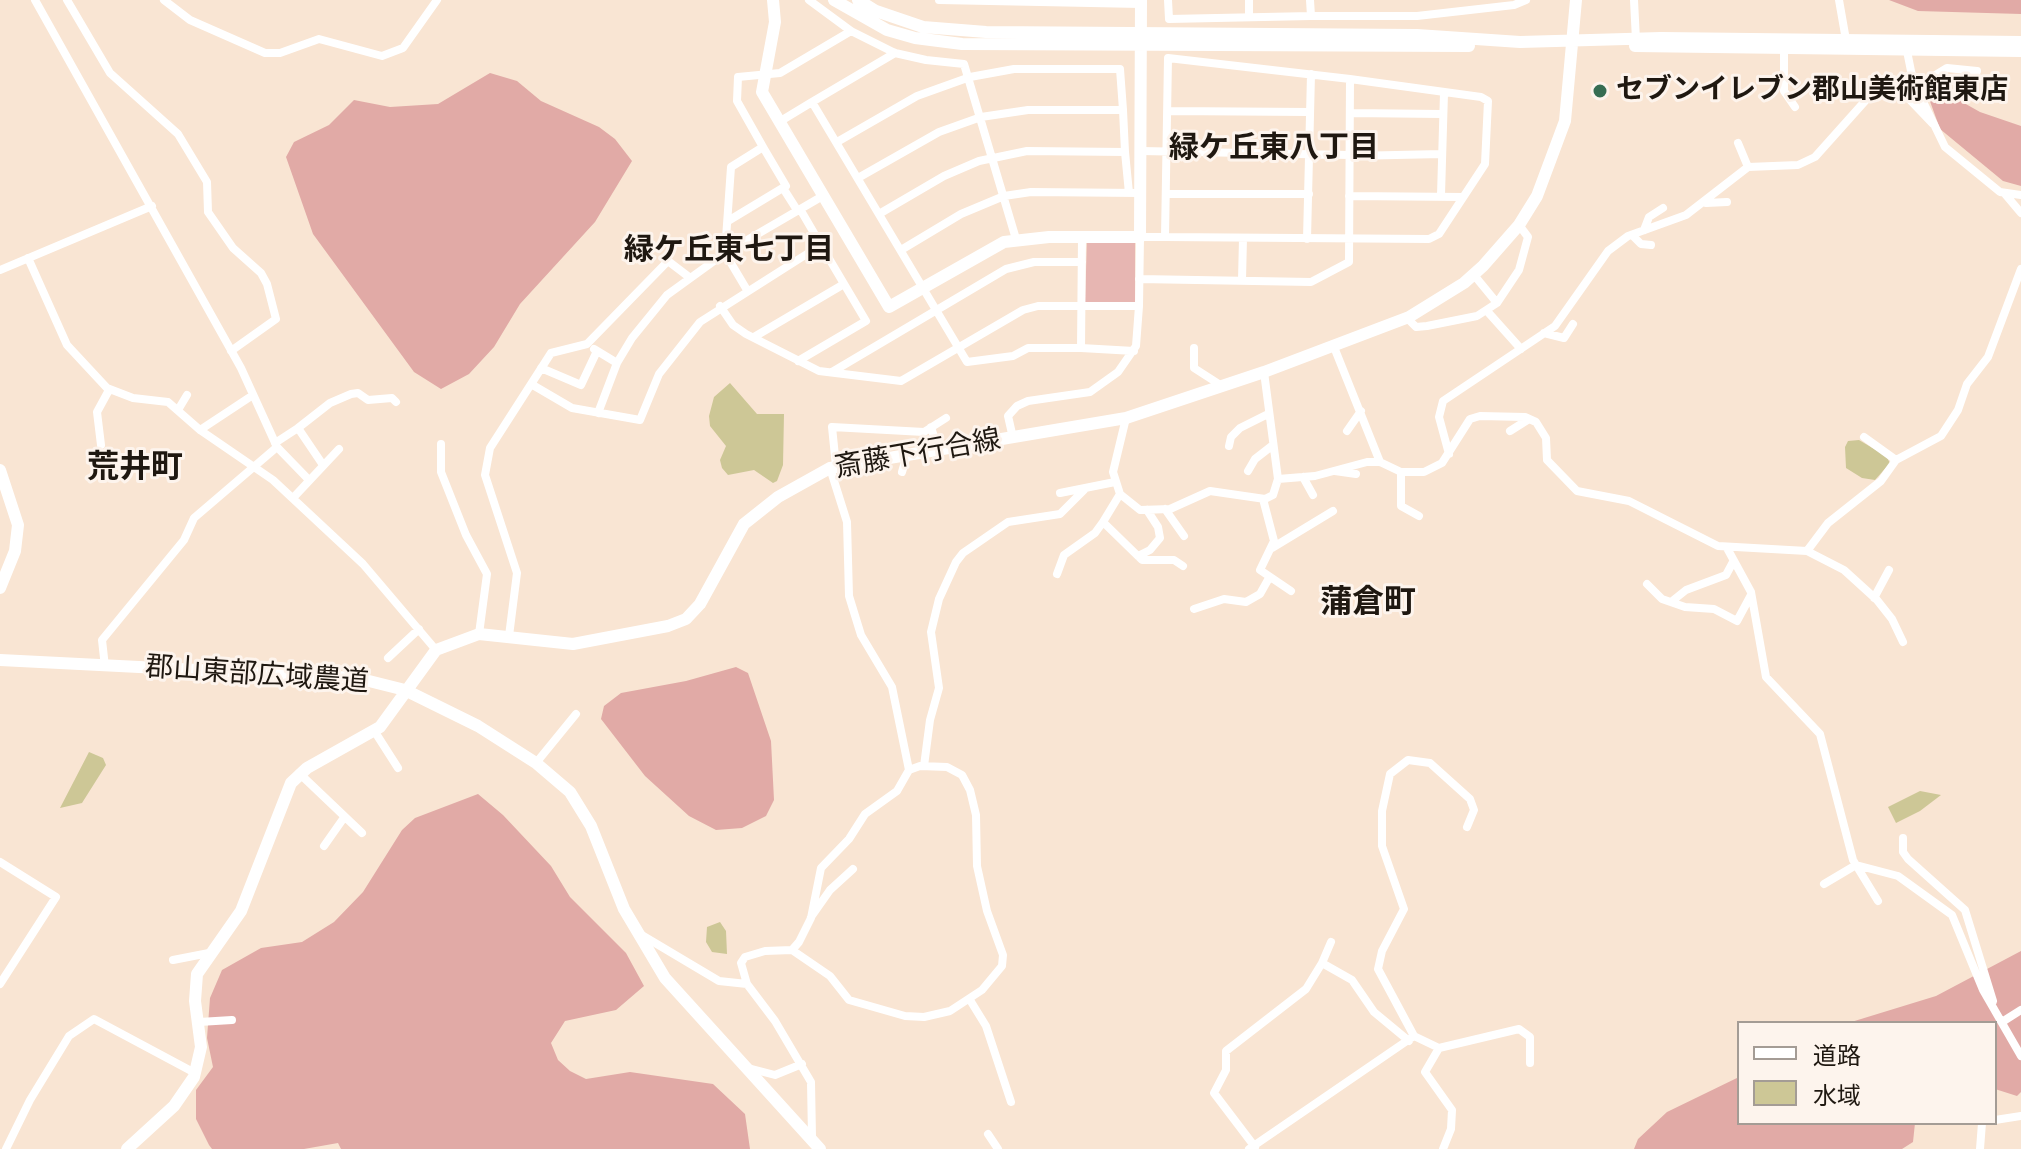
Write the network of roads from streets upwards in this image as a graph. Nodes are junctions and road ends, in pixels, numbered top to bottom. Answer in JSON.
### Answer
{"nodes":[{"id":1,"x":35,"y":0,"type":"edge"},
{"id":2,"x":67,"y":0,"type":"edge"},
{"id":3,"x":164,"y":0,"type":"edge"},
{"id":4,"x":437,"y":0,"type":"edge"},
{"id":5,"x":773,"y":0,"type":"edge"},
{"id":6,"x":809,"y":0,"type":"edge"},
{"id":7,"x":834,"y":0,"type":"edge"},
{"id":8,"x":858,"y":0,"type":"edge"},
{"id":9,"x":939,"y":0,"type":"edge"},
{"id":10,"x":1168,"y":0,"type":"edge"},
{"id":11,"x":1249,"y":0,"type":"edge"},
{"id":12,"x":1310,"y":0,"type":"edge"},
{"id":13,"x":1526,"y":0,"type":"edge"},
{"id":14,"x":1576,"y":0,"type":"edge"},
{"id":15,"x":1634,"y":0,"type":"edge"},
{"id":16,"x":1839,"y":0,"type":"edge"},
{"id":17,"x":972,"y":1,"type":"edge"},
{"id":18,"x":1100,"y":2,"type":"edge"},
{"id":19,"x":1141,"y":2,"type":"edge"},
{"id":20,"x":1311,"y":16,"type":"junction"},
{"id":21,"x":1249,"y":17,"type":"junction"},
{"id":22,"x":851,"y":31,"type":"junction"},
{"id":23,"x":1141,"y":38,"type":"junction"},
{"id":24,"x":1636,"y":40,"type":"junction"},
{"id":25,"x":1846,"y":40,"type":"junction"},
{"id":26,"x":1573,"y":42,"type":"junction"},
{"id":27,"x":1601,"y":42,"type":"junction"},
{"id":28,"x":2021,"y":42,"type":"edge"},
{"id":29,"x":1906,"y":46,"type":"junction"},
{"id":30,"x":1784,"y":49,"type":"junction"},
{"id":31,"x":2021,"y":51,"type":"edge"},
{"id":32,"x":895,"y":53,"type":"junction"},
{"id":33,"x":1977,"y":71,"type":"dead end"},
{"id":34,"x":1311,"y":74,"type":"junction"},
{"id":35,"x":763,"y":75,"type":"junction"},
{"id":36,"x":970,"y":77,"type":"junction"},
{"id":37,"x":1350,"y":79,"type":"junction"},
{"id":38,"x":1444,"y":93,"type":"junction"},
{"id":39,"x":1918,"y":94,"type":"junction"},
{"id":40,"x":812,"y":102,"type":"junction"},
{"id":41,"x":1795,"y":107,"type":"dead end"},
{"id":42,"x":1123,"y":110,"type":"junction"},
{"id":43,"x":1168,"y":111,"type":"junction"},
{"id":44,"x":1309,"y":112,"type":"junction"},
{"id":45,"x":1351,"y":113,"type":"junction"},
{"id":46,"x":1442,"y":114,"type":"junction"},
{"id":47,"x":981,"y":117,"type":"junction"},
{"id":48,"x":779,"y":122,"type":"junction"},
{"id":49,"x":1933,"y":124,"type":"junction"},
{"id":50,"x":837,"y":142,"type":"junction"},
{"id":51,"x":1738,"y":143,"type":"dead end"},
{"id":52,"x":763,"y":147,"type":"junction"},
{"id":53,"x":1141,"y":151,"type":"junction"},
{"id":54,"x":1125,"y":152,"type":"junction"},
{"id":55,"x":1165,"y":152,"type":"junction"},
{"id":56,"x":1309,"y":154,"type":"junction"},
{"id":57,"x":1442,"y":154,"type":"junction"},
{"id":58,"x":1350,"y":155,"type":"junction"},
{"id":59,"x":993,"y":157,"type":"junction"},
{"id":60,"x":1748,"y":167,"type":"junction"},
{"id":61,"x":858,"y":178,"type":"junction"},
{"id":62,"x":783,"y":188,"type":"junction"},
{"id":63,"x":1134,"y":193,"type":"junction"},
{"id":64,"x":1166,"y":194,"type":"junction"},
{"id":65,"x":1309,"y":194,"type":"junction"},
{"id":66,"x":2005,"y":194,"type":"junction"},
{"id":67,"x":1441,"y":195,"type":"junction"},
{"id":68,"x":2021,"y":195,"type":"edge"},
{"id":69,"x":1004,"y":196,"type":"junction"},
{"id":70,"x":1349,"y":196,"type":"junction"},
{"id":71,"x":821,"y":197,"type":"junction"},
{"id":72,"x":1463,"y":197,"type":"junction"},
{"id":73,"x":1727,"y":202,"type":"dead end"},
{"id":74,"x":1705,"y":203,"type":"junction"},
{"id":75,"x":152,"y":206,"type":"junction"},
{"id":76,"x":1663,"y":208,"type":"dead end"},
{"id":77,"x":798,"y":209,"type":"junction"},
{"id":78,"x":2021,"y":213,"type":"edge"},
{"id":79,"x":879,"y":214,"type":"junction"},
{"id":80,"x":728,"y":221,"type":"junction"},
{"id":81,"x":1519,"y":225,"type":"junction"},
{"id":82,"x":1644,"y":230,"type":"junction"},
{"id":83,"x":1632,"y":235,"type":"junction"},
{"id":84,"x":1082,"y":237,"type":"junction"},
{"id":85,"x":1140,"y":237,"type":"junction"},
{"id":86,"x":1165,"y":237,"type":"junction"},
{"id":87,"x":1243,"y":238,"type":"junction"},
{"id":88,"x":1016,"y":239,"type":"junction"},
{"id":89,"x":1307,"y":239,"type":"junction"},
{"id":90,"x":1348,"y":240,"type":"junction"},
{"id":91,"x":821,"y":245,"type":"junction"},
{"id":92,"x":1651,"y":245,"type":"dead end"},
{"id":93,"x":901,"y":250,"type":"junction"},
{"id":94,"x":725,"y":253,"type":"junction"},
{"id":95,"x":28,"y":258,"type":"junction"},
{"id":96,"x":1082,"y":262,"type":"junction"},
{"id":97,"x":2021,"y":269,"type":"edge"},
{"id":98,"x":0,"y":270,"type":"edge"},
{"id":99,"x":1474,"y":275,"type":"junction"},
{"id":100,"x":689,"y":277,"type":"junction"},
{"id":101,"x":1139,"y":279,"type":"junction"},
{"id":102,"x":1242,"y":280,"type":"junction"},
{"id":103,"x":844,"y":284,"type":"junction"},
{"id":104,"x":923,"y":287,"type":"junction"},
{"id":105,"x":2011,"y":289,"type":"junction"},
{"id":106,"x":747,"y":290,"type":"junction"},
{"id":107,"x":2021,"y":291,"type":"edge"},
{"id":108,"x":1497,"y":303,"type":"junction"},
{"id":109,"x":1082,"y":305,"type":"junction"},
{"id":110,"x":720,"y":306,"type":"junction"},
{"id":111,"x":1139,"y":306,"type":"junction"},
{"id":112,"x":936,"y":311,"type":"junction"},
{"id":113,"x":1487,"y":311,"type":"junction"},
{"id":114,"x":1407,"y":318,"type":"junction"},
{"id":115,"x":1573,"y":324,"type":"dead end"},
{"id":116,"x":1544,"y":333,"type":"junction"},
{"id":117,"x":754,"y":337,"type":"junction"},
{"id":118,"x":587,"y":344,"type":"junction"},
{"id":119,"x":958,"y":346,"type":"junction"},
{"id":120,"x":1334,"y":347,"type":"junction"},
{"id":121,"x":1081,"y":348,"type":"junction"},
{"id":122,"x":1194,"y":348,"type":"dead end"},
{"id":123,"x":1521,"y":349,"type":"junction"},
{"id":124,"x":231,"y":351,"type":"junction"},
{"id":125,"x":597,"y":351,"type":"junction"},
{"id":126,"x":1134,"y":351,"type":"junction"},
{"id":127,"x":798,"y":361,"type":"junction"},
{"id":128,"x":617,"y":363,"type":"junction"},
{"id":129,"x":541,"y":368,"type":"junction"},
{"id":130,"x":832,"y":372,"type":"junction"},
{"id":131,"x":1264,"y":372,"type":"junction"},
{"id":132,"x":531,"y":384,"type":"junction"},
{"id":133,"x":1222,"y":386,"type":"junction"},
{"id":134,"x":109,"y":390,"type":"junction"},
{"id":135,"x":187,"y":395,"type":"dead end"},
{"id":136,"x":253,"y":395,"type":"junction"},
{"id":137,"x":396,"y":402,"type":"dead end"},
{"id":138,"x":178,"y":410,"type":"junction"},
{"id":139,"x":1361,"y":411,"type":"junction"},
{"id":140,"x":598,"y":413,"type":"junction"},
{"id":141,"x":1268,"y":414,"type":"junction"},
{"id":142,"x":946,"y":418,"type":"dead end"},
{"id":143,"x":1126,"y":418,"type":"junction"},
{"id":144,"x":1529,"y":419,"type":"junction"},
{"id":145,"x":931,"y":427,"type":"junction"},
{"id":146,"x":298,"y":428,"type":"junction"},
{"id":147,"x":200,"y":430,"type":"junction"},
{"id":148,"x":1347,"y":431,"type":"dead end"},
{"id":149,"x":1510,"y":431,"type":"dead end"},
{"id":150,"x":1864,"y":437,"type":"dead end"},
{"id":151,"x":1013,"y":438,"type":"junction"},
{"id":152,"x":441,"y":444,"type":"dead end"},
{"id":153,"x":101,"y":445,"type":"dead end"},
{"id":154,"x":276,"y":445,"type":"junction"},
{"id":155,"x":1273,"y":445,"type":"junction"},
{"id":156,"x":1229,"y":446,"type":"dead end"},
{"id":157,"x":339,"y":449,"type":"dead end"},
{"id":158,"x":938,"y":450,"type":"junction"},
{"id":159,"x":1449,"y":454,"type":"junction"},
{"id":160,"x":907,"y":455,"type":"junction"},
{"id":161,"x":1896,"y":460,"type":"junction"},
{"id":162,"x":1380,"y":462,"type":"junction"},
{"id":163,"x":323,"y":465,"type":"junction"},
{"id":164,"x":833,"y":467,"type":"junction"},
{"id":165,"x":256,"y":468,"type":"junction"},
{"id":166,"x":0,"y":470,"type":"edge"},
{"id":167,"x":1248,"y":471,"type":"dead end"},
{"id":168,"x":1330,"y":471,"type":"junction"},
{"id":169,"x":902,"y":472,"type":"dead end"},
{"id":170,"x":1401,"y":472,"type":"junction"},
{"id":171,"x":1356,"y":474,"type":"dead end"},
{"id":172,"x":1303,"y":477,"type":"junction"},
{"id":173,"x":1278,"y":479,"type":"junction"},
{"id":174,"x":309,"y":480,"type":"junction"},
{"id":175,"x":1115,"y":482,"type":"junction"},
{"id":176,"x":1084,"y":490,"type":"junction"},
{"id":177,"x":1060,"y":493,"type":"dead end"},
{"id":178,"x":1120,"y":494,"type":"junction"},
{"id":179,"x":1313,"y":495,"type":"dead end"},
{"id":180,"x":293,"y":498,"type":"junction"},
{"id":181,"x":1263,"y":499,"type":"junction"},
{"id":182,"x":1165,"y":509,"type":"junction"},
{"id":183,"x":1147,"y":510,"type":"junction"},
{"id":184,"x":1333,"y":511,"type":"dead end"},
{"id":185,"x":1419,"y":516,"type":"dead end"},
{"id":186,"x":1103,"y":522,"type":"junction"},
{"id":187,"x":1184,"y":536,"type":"dead end"},
{"id":188,"x":1271,"y":548,"type":"junction"},
{"id":189,"x":1727,"y":548,"type":"junction"},
{"id":190,"x":1807,"y":551,"type":"junction"},
{"id":191,"x":1138,"y":556,"type":"junction"},
{"id":192,"x":1733,"y":562,"type":"junction"},
{"id":193,"x":1183,"y":566,"type":"dead end"},
{"id":194,"x":1889,"y":570,"type":"dead end"},
{"id":195,"x":1057,"y":574,"type":"dead end"},
{"id":196,"x":1269,"y":578,"type":"junction"},
{"id":197,"x":1647,"y":584,"type":"dead end"},
{"id":198,"x":0,"y":588,"type":"edge"},
{"id":199,"x":1291,"y":591,"type":"dead end"},
{"id":200,"x":1751,"y":594,"type":"junction"},
{"id":201,"x":1874,"y":598,"type":"junction"},
{"id":202,"x":1671,"y":602,"type":"junction"},
{"id":203,"x":1194,"y":609,"type":"dead end"},
{"id":204,"x":419,"y":629,"type":"junction"},
{"id":205,"x":479,"y":634,"type":"junction"},
{"id":206,"x":509,"y":636,"type":"junction"},
{"id":207,"x":1903,"y":642,"type":"dead end"},
{"id":208,"x":436,"y":650,"type":"junction"},
{"id":209,"x":388,"y":658,"type":"dead end"},
{"id":210,"x":0,"y":660,"type":"edge"},
{"id":211,"x":105,"y":668,"type":"junction"},
{"id":212,"x":405,"y":690,"type":"junction"},
{"id":213,"x":576,"y":714,"type":"dead end"},
{"id":214,"x":375,"y":732,"type":"junction"},
{"id":215,"x":536,"y":763,"type":"junction"},
{"id":216,"x":924,"y":766,"type":"junction"},
{"id":217,"x":398,"y":768,"type":"dead end"},
{"id":218,"x":909,"y":770,"type":"junction"},
{"id":219,"x":299,"y":773,"type":"junction"},
{"id":220,"x":343,"y":819,"type":"junction"},
{"id":221,"x":1467,"y":827,"type":"dead end"},
{"id":222,"x":362,"y":833,"type":"dead end"},
{"id":223,"x":1903,"y":838,"type":"dead end"},
{"id":224,"x":324,"y":846,"type":"dead end"},
{"id":225,"x":0,"y":862,"type":"edge"},
{"id":226,"x":1856,"y":865,"type":"junction"},
{"id":227,"x":853,"y":869,"type":"dead end"},
{"id":228,"x":1824,"y":884,"type":"dead end"},
{"id":229,"x":1878,"y":901,"type":"dead end"},
{"id":230,"x":811,"y":918,"type":"junction"},
{"id":231,"x":637,"y":932,"type":"junction"},
{"id":232,"x":1331,"y":942,"type":"dead end"},
{"id":233,"x":792,"y":950,"type":"junction"},
{"id":234,"x":209,"y":953,"type":"junction"},
{"id":235,"x":173,"y":960,"type":"dead end"},
{"id":236,"x":1322,"y":963,"type":"junction"},
{"id":237,"x":0,"y":984,"type":"edge"},
{"id":238,"x":747,"y":984,"type":"junction"},
{"id":239,"x":970,"y":1000,"type":"junction"},
{"id":240,"x":1993,"y":1007,"type":"junction"},
{"id":241,"x":2021,"y":1010,"type":"edge"},
{"id":242,"x":232,"y":1020,"type":"dead end"},
{"id":243,"x":199,"y":1022,"type":"junction"},
{"id":244,"x":2002,"y":1022,"type":"junction"},
{"id":245,"x":1411,"y":1038,"type":"junction"},
{"id":246,"x":1439,"y":1048,"type":"junction"},
{"id":247,"x":2021,"y":1056,"type":"edge"},
{"id":248,"x":1530,"y":1063,"type":"dead end"},
{"id":249,"x":802,"y":1064,"type":"junction"},
{"id":250,"x":748,"y":1068,"type":"junction"},
{"id":251,"x":195,"y":1073,"type":"junction"},
{"id":252,"x":1011,"y":1102,"type":"dead end"},
{"id":253,"x":2021,"y":1116,"type":"edge"},
{"id":254,"x":1997,"y":1120,"type":"edge"},
{"id":255,"x":1982,"y":1125,"type":"edge"},
{"id":256,"x":988,"y":1134,"type":"dead end"},
{"id":257,"x":812,"y":1137,"type":"junction"},
{"id":258,"x":1253,"y":1148,"type":"edge"},
{"id":259,"x":6,"y":1149,"type":"edge"},
{"id":260,"x":127,"y":1149,"type":"edge"},
{"id":261,"x":820,"y":1149,"type":"edge"},
{"id":262,"x":998,"y":1149,"type":"edge"},
{"id":263,"x":1443,"y":1149,"type":"edge"},
{"id":264,"x":1980,"y":1149,"type":"edge"}],
"edges":[{"from":1,"to":75,"type":"street"},
{"from":2,"to":124,"type":"street"},
{"from":3,"to":4,"type":"street"},
{"from":5,"to":35,"type":"street"},
{"from":6,"to":22,"type":"street"},
{"from":7,"to":23,"type":"street"},
{"from":8,"to":23,"type":"street"},
{"from":9,"to":17,"type":"street"},
{"from":10,"to":21,"type":"street"},
{"from":11,"to":21,"type":"street"},
{"from":12,"to":20,"type":"street"},
{"from":13,"to":20,"type":"street"},
{"from":14,"to":26,"type":"street","name":"斎藤下行合線"},
{"from":15,"to":24,"type":"street"},
{"from":16,"to":25,"type":"street"},
{"from":17,"to":18,"type":"street"},
{"from":18,"to":19,"type":"street"},
{"from":19,"to":23,"type":"street"},
{"from":20,"to":21,"type":"street"},
{"from":22,"to":32,"type":"street"},
{"from":22,"to":35,"type":"street"},
{"from":23,"to":26,"type":"street"},
{"from":23,"to":53,"type":"street"},
{"from":24,"to":25,"type":"street"},
{"from":24,"to":27,"type":"street"},
{"from":25,"to":29,"type":"street"},
{"from":26,"to":27,"type":"street"},
{"from":26,"to":81,"type":"street","name":"斎藤下行合線"},
{"from":27,"to":30,"type":"street"},
{"from":28,"to":29,"type":"street"},
{"from":29,"to":30,"type":"street"},
{"from":29,"to":31,"type":"street"},
{"from":29,"to":39,"type":"street"},
{"from":30,"to":41,"type":"street"},
{"from":32,"to":36,"type":"street"},
{"from":32,"to":40,"type":"street"},
{"from":33,"to":39,"type":"street"},
{"from":34,"to":37,"type":"street"},
{"from":34,"to":43,"type":"street"},
{"from":34,"to":44,"type":"street"},
{"from":35,"to":48,"type":"street"},
{"from":35,"to":52,"type":"street"},
{"from":36,"to":42,"type":"street"},
{"from":36,"to":47,"type":"street"},
{"from":36,"to":50,"type":"street"},
{"from":37,"to":38,"type":"street"},
{"from":37,"to":45,"type":"street"},
{"from":38,"to":46,"type":"street"},
{"from":38,"to":72,"type":"street"},
{"from":39,"to":49,"type":"street"},
{"from":40,"to":48,"type":"street"},
{"from":40,"to":50,"type":"street"},
{"from":42,"to":47,"type":"street"},
{"from":42,"to":54,"type":"street"},
{"from":43,"to":44,"type":"street"},
{"from":43,"to":55,"type":"street"},
{"from":44,"to":56,"type":"street"},
{"from":45,"to":46,"type":"street"},
{"from":45,"to":58,"type":"street"},
{"from":46,"to":57,"type":"street"},
{"from":47,"to":59,"type":"street"},
{"from":47,"to":61,"type":"street"},
{"from":48,"to":71,"type":"street"},
{"from":49,"to":60,"type":"street"},
{"from":49,"to":66,"type":"street"},
{"from":50,"to":61,"type":"street"},
{"from":51,"to":60,"type":"street"},
{"from":52,"to":62,"type":"street"},
{"from":52,"to":80,"type":"street"},
{"from":53,"to":55,"type":"street"},
{"from":53,"to":63,"type":"street"},
{"from":54,"to":59,"type":"street"},
{"from":54,"to":63,"type":"street"},
{"from":55,"to":56,"type":"street"},
{"from":55,"to":64,"type":"street"},
{"from":56,"to":58,"type":"street"},
{"from":56,"to":65,"type":"street"},
{"from":57,"to":58,"type":"street"},
{"from":57,"to":67,"type":"street"},
{"from":58,"to":70,"type":"street"},
{"from":59,"to":69,"type":"street"},
{"from":59,"to":79,"type":"street"},
{"from":60,"to":74,"type":"street"},
{"from":61,"to":79,"type":"street"},
{"from":62,"to":77,"type":"street"},
{"from":62,"to":80,"type":"street"},
{"from":63,"to":69,"type":"street"},
{"from":63,"to":85,"type":"street"},
{"from":64,"to":65,"type":"street"},
{"from":64,"to":86,"type":"street"},
{"from":65,"to":89,"type":"street"},
{"from":66,"to":68,"type":"street"},
{"from":66,"to":78,"type":"street"},
{"from":67,"to":70,"type":"street"},
{"from":67,"to":72,"type":"street"},
{"from":69,"to":88,"type":"street"},
{"from":69,"to":93,"type":"street"},
{"from":70,"to":90,"type":"street"},
{"from":71,"to":77,"type":"street"},
{"from":71,"to":104,"type":"street"},
{"from":72,"to":90,"type":"street"},
{"from":73,"to":74,"type":"street"},
{"from":74,"to":82,"type":"street"},
{"from":75,"to":95,"type":"street"},
{"from":75,"to":124,"type":"street"},
{"from":76,"to":82,"type":"street"},
{"from":77,"to":91,"type":"street"},
{"from":77,"to":94,"type":"street"},
{"from":79,"to":93,"type":"street"},
{"from":80,"to":94,"type":"street"},
{"from":81,"to":99,"type":"street","name":"斎藤下行合線"},
{"from":81,"to":108,"type":"street"},
{"from":82,"to":83,"type":"street"},
{"from":83,"to":92,"type":"street"},
{"from":83,"to":116,"type":"street"},
{"from":84,"to":85,"type":"street"},
{"from":84,"to":88,"type":"street"},
{"from":84,"to":96,"type":"street"},
{"from":85,"to":86,"type":"street"},
{"from":85,"to":101,"type":"street"},
{"from":86,"to":87,"type":"street"},
{"from":87,"to":89,"type":"street"},
{"from":87,"to":102,"type":"street"},
{"from":88,"to":104,"type":"street"},
{"from":89,"to":90,"type":"street"},
{"from":90,"to":102,"type":"street"},
{"from":91,"to":103,"type":"street"},
{"from":91,"to":106,"type":"street"},
{"from":93,"to":104,"type":"street"},
{"from":94,"to":100,"type":"street"},
{"from":94,"to":106,"type":"street"},
{"from":95,"to":98,"type":"street"},
{"from":95,"to":134,"type":"street"},
{"from":96,"to":109,"type":"street"},
{"from":96,"to":112,"type":"street"},
{"from":97,"to":105,"type":"street"},
{"from":99,"to":108,"type":"street"},
{"from":99,"to":114,"type":"street","name":"斎藤下行合線"},
{"from":100,"to":118,"type":"street"},
{"from":100,"to":128,"type":"street"},
{"from":101,"to":102,"type":"street"},
{"from":101,"to":111,"type":"street"},
{"from":103,"to":117,"type":"street"},
{"from":103,"to":127,"type":"street"},
{"from":104,"to":112,"type":"street"},
{"from":105,"to":107,"type":"street"},
{"from":105,"to":161,"type":"street"},
{"from":106,"to":110,"type":"street"},
{"from":108,"to":113,"type":"street"},
{"from":109,"to":111,"type":"street"},
{"from":109,"to":119,"type":"street"},
{"from":109,"to":121,"type":"street"},
{"from":110,"to":117,"type":"street"},
{"from":110,"to":140,"type":"street"},
{"from":111,"to":126,"type":"street"},
{"from":112,"to":119,"type":"street"},
{"from":112,"to":130,"type":"street"},
{"from":113,"to":114,"type":"street"},
{"from":113,"to":123,"type":"street"},
{"from":114,"to":120,"type":"street","name":"斎藤下行合線"},
{"from":115,"to":116,"type":"street"},
{"from":116,"to":123,"type":"street"},
{"from":117,"to":127,"type":"street"},
{"from":118,"to":125,"type":"street"},
{"from":118,"to":129,"type":"street"},
{"from":119,"to":121,"type":"street"},
{"from":119,"to":130,"type":"street"},
{"from":120,"to":131,"type":"street","name":"斎藤下行合線"},
{"from":120,"to":139,"type":"street"},
{"from":121,"to":126,"type":"street"},
{"from":122,"to":133,"type":"street"},
{"from":123,"to":159,"type":"street"},
{"from":124,"to":136,"type":"street"},
{"from":125,"to":128,"type":"street"},
{"from":125,"to":129,"type":"street"},
{"from":126,"to":151,"type":"street"},
{"from":127,"to":130,"type":"street"},
{"from":128,"to":140,"type":"street"},
{"from":129,"to":132,"type":"street"},
{"from":131,"to":133,"type":"street","name":"斎藤下行合線"},
{"from":131,"to":141,"type":"street"},
{"from":132,"to":140,"type":"street"},
{"from":132,"to":206,"type":"street"},
{"from":133,"to":143,"type":"street","name":"斎藤下行合線"},
{"from":134,"to":138,"type":"street"},
{"from":134,"to":153,"type":"street"},
{"from":135,"to":138,"type":"street"},
{"from":136,"to":147,"type":"street"},
{"from":136,"to":154,"type":"street"},
{"from":137,"to":146,"type":"street"},
{"from":138,"to":147,"type":"street"},
{"from":139,"to":148,"type":"street"},
{"from":139,"to":162,"type":"street"},
{"from":141,"to":155,"type":"street"},
{"from":141,"to":156,"type":"street"},
{"from":142,"to":145,"type":"street"},
{"from":143,"to":151,"type":"street","name":"斎藤下行合線"},
{"from":143,"to":175,"type":"street"},
{"from":144,"to":149,"type":"street"},
{"from":144,"to":159,"type":"street"},
{"from":144,"to":189,"type":"street"},
{"from":145,"to":158,"type":"street"},
{"from":145,"to":164,"type":"street"},
{"from":146,"to":154,"type":"street"},
{"from":146,"to":163,"type":"street"},
{"from":147,"to":165,"type":"street"},
{"from":150,"to":161,"type":"street"},
{"from":151,"to":158,"type":"street","name":"斎藤下行合線"},
{"from":152,"to":205,"type":"street"},
{"from":154,"to":165,"type":"street"},
{"from":154,"to":174,"type":"street"},
{"from":155,"to":167,"type":"street"},
{"from":155,"to":173,"type":"street"},
{"from":157,"to":163,"type":"street"},
{"from":158,"to":160,"type":"street","name":"斎藤下行合線"},
{"from":159,"to":170,"type":"street"},
{"from":160,"to":164,"type":"street","name":"斎藤下行合線"},
{"from":160,"to":169,"type":"street"},
{"from":161,"to":190,"type":"street"},
{"from":162,"to":168,"type":"street"},
{"from":162,"to":170,"type":"street"},
{"from":163,"to":174,"type":"street"},
{"from":164,"to":206,"type":"street","name":"斎藤下行合線"},
{"from":164,"to":218,"type":"street"},
{"from":165,"to":180,"type":"street"},
{"from":165,"to":211,"type":"street"},
{"from":166,"to":198,"type":"street"},
{"from":168,"to":171,"type":"street"},
{"from":168,"to":172,"type":"street"},
{"from":170,"to":185,"type":"street"},
{"from":172,"to":173,"type":"street"},
{"from":172,"to":179,"type":"street"},
{"from":173,"to":181,"type":"street"},
{"from":174,"to":180,"type":"street"},
{"from":175,"to":176,"type":"street"},
{"from":175,"to":178,"type":"street"},
{"from":176,"to":177,"type":"street"},
{"from":176,"to":216,"type":"street"},
{"from":178,"to":183,"type":"street"},
{"from":178,"to":186,"type":"street"},
{"from":180,"to":204,"type":"street"},
{"from":181,"to":182,"type":"street"},
{"from":181,"to":188,"type":"street"},
{"from":182,"to":183,"type":"street"},
{"from":182,"to":187,"type":"street"},
{"from":183,"to":191,"type":"street"},
{"from":184,"to":188,"type":"street"},
{"from":186,"to":191,"type":"street"},
{"from":186,"to":195,"type":"street"},
{"from":188,"to":196,"type":"street"},
{"from":189,"to":190,"type":"street"},
{"from":189,"to":192,"type":"street"},
{"from":190,"to":201,"type":"street"},
{"from":191,"to":193,"type":"street"},
{"from":192,"to":200,"type":"street"},
{"from":192,"to":202,"type":"street"},
{"from":194,"to":201,"type":"street"},
{"from":196,"to":199,"type":"street"},
{"from":196,"to":203,"type":"street"},
{"from":197,"to":202,"type":"street"},
{"from":200,"to":202,"type":"street"},
{"from":200,"to":226,"type":"street"},
{"from":201,"to":207,"type":"street"},
{"from":204,"to":208,"type":"street"},
{"from":204,"to":209,"type":"street"},
{"from":205,"to":206,"type":"street","name":"斎藤下行合線"},
{"from":205,"to":208,"type":"street","name":"斎藤下行合線"},
{"from":208,"to":212,"type":"street"},
{"from":210,"to":211,"type":"street","name":"郡山東部広域農道"},
{"from":211,"to":212,"type":"street","name":"郡山東部広域農道"},
{"from":212,"to":214,"type":"street"},
{"from":212,"to":215,"type":"street","name":"郡山東部広域農道"},
{"from":213,"to":215,"type":"street"},
{"from":214,"to":217,"type":"street"},
{"from":214,"to":219,"type":"street"},
{"from":215,"to":231,"type":"street","name":"郡山東部広域農道"},
{"from":216,"to":218,"type":"street"},
{"from":216,"to":239,"type":"street"},
{"from":218,"to":230,"type":"street"},
{"from":219,"to":220,"type":"street"},
{"from":219,"to":234,"type":"street"},
{"from":220,"to":222,"type":"street"},
{"from":220,"to":224,"type":"street"},
{"from":221,"to":245,"type":"street"},
{"from":223,"to":240,"type":"street"},
{"from":225,"to":237,"type":"street"},
{"from":226,"to":228,"type":"street"},
{"from":226,"to":229,"type":"street"},
{"from":226,"to":240,"type":"street"},
{"from":227,"to":230,"type":"street"},
{"from":230,"to":233,"type":"street"},
{"from":231,"to":238,"type":"street"},
{"from":231,"to":250,"type":"street","name":"郡山東部広域農道"},
{"from":232,"to":236,"type":"street"},
{"from":233,"to":238,"type":"street"},
{"from":233,"to":239,"type":"street"},
{"from":234,"to":235,"type":"street"},
{"from":234,"to":243,"type":"street"},
{"from":236,"to":245,"type":"street"},
{"from":236,"to":258,"type":"street"},
{"from":238,"to":249,"type":"street"},
{"from":239,"to":252,"type":"street"},
{"from":240,"to":244,"type":"street"},
{"from":241,"to":244,"type":"street"},
{"from":242,"to":243,"type":"street"},
{"from":243,"to":251,"type":"street"},
{"from":244,"to":247,"type":"street"},
{"from":245,"to":246,"type":"street"},
{"from":245,"to":258,"type":"street"},
{"from":246,"to":248,"type":"street"},
{"from":246,"to":263,"type":"street"},
{"from":249,"to":250,"type":"street"},
{"from":249,"to":257,"type":"street"},
{"from":250,"to":257,"type":"street","name":"郡山東部広域農道"},
{"from":251,"to":259,"type":"street"},
{"from":251,"to":260,"type":"street"},
{"from":253,"to":254,"type":"street"},
{"from":255,"to":264,"type":"street"},
{"from":256,"to":262,"type":"street"},
{"from":257,"to":261,"type":"street","name":"郡山東部広域農道"}]}
